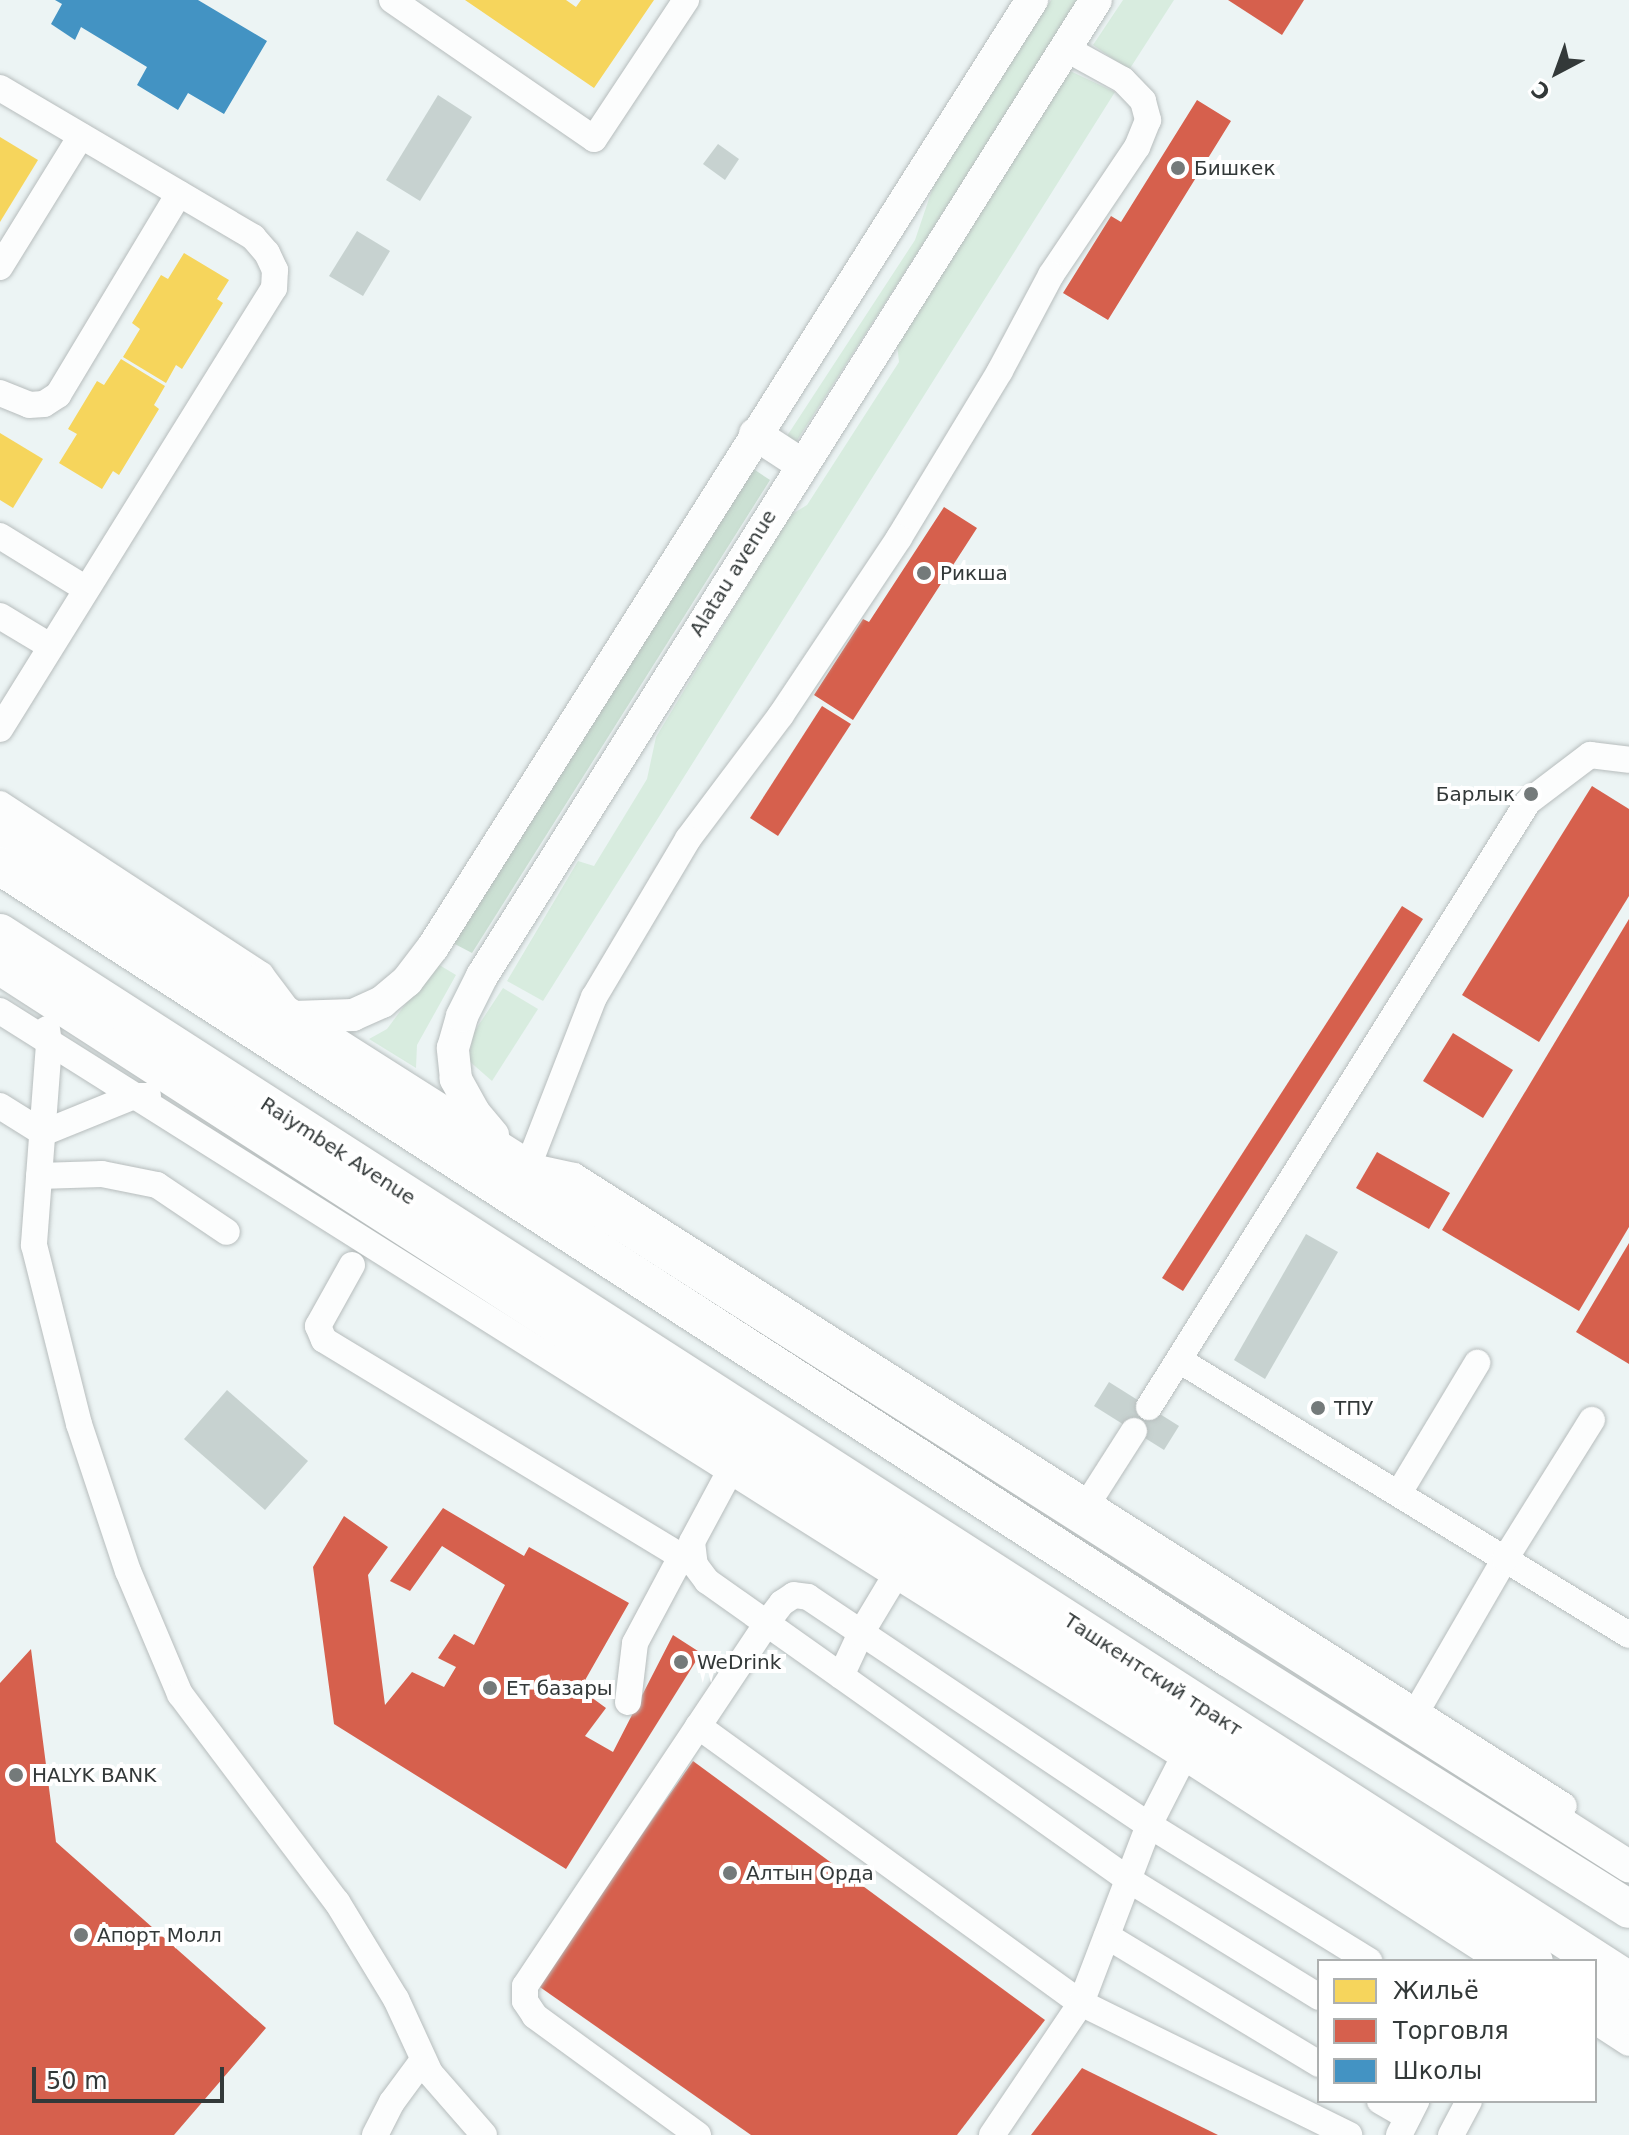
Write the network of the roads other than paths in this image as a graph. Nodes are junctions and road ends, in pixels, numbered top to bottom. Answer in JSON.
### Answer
{"nodes":[{"id":1,"x":392,"y":0,"type":"edge"},
{"id":2,"x":686,"y":0,"type":"edge"},
{"id":3,"x":1032,"y":0,"type":"edge"},
{"id":4,"x":1096,"y":0,"type":"edge"},
{"id":5,"x":1065,"y":48,"type":"junction"},
{"id":6,"x":0,"y":88,"type":"edge"},
{"id":7,"x":81,"y":136,"type":"junction"},
{"id":8,"x":179,"y":194,"type":"junction"},
{"id":9,"x":0,"y":267,"type":"edge"},
{"id":10,"x":0,"y":393,"type":"edge"},
{"id":11,"x":755,"y":434,"type":"junction"},
{"id":12,"x":801,"y":464,"type":"junction"},
{"id":13,"x":0,"y":536,"type":"edge"},
{"id":14,"x":86,"y":589,"type":"junction"},
{"id":15,"x":0,"y":616,"type":"edge"},
{"id":16,"x":50,"y":646,"type":"junction"},
{"id":17,"x":8,"y":694,"type":"edge"},
{"id":18,"x":0,"y":729,"type":"edge"},
{"id":19,"x":1629,"y":760,"type":"edge"},
{"id":20,"x":0,"y":804,"type":"edge"},
{"id":21,"x":0,"y":830,"type":"edge"},
{"id":22,"x":0,"y":866,"type":"edge"},
{"id":23,"x":0,"y":933,"type":"edge"},
{"id":24,"x":0,"y":969,"type":"edge"},
{"id":25,"x":35,"y":991,"type":"junction"},
{"id":26,"x":0,"y":1011,"type":"edge"},
{"id":27,"x":294,"y":1017,"type":"junction"},
{"id":28,"x":49,"y":1044,"type":"junction"},
{"id":29,"x":134,"y":1096,"type":"junction"},
{"id":30,"x":0,"y":1106,"type":"edge"},
{"id":31,"x":230,"y":1117,"type":"junction"},
{"id":32,"x":43,"y":1133,"type":"junction"},
{"id":33,"x":520,"y":1161,"type":"junction"},
{"id":34,"x":39,"y":1176,"type":"junction"},
{"id":35,"x":227,"y":1232,"type":"dead end"},
{"id":36,"x":352,"y":1265,"type":"dead end"},
{"id":37,"x":1179,"y":1360,"type":"junction"},
{"id":38,"x":1477,"y":1363,"type":"dead end"},
{"id":39,"x":677,"y":1368,"type":"joint"},
{"id":40,"x":1149,"y":1407,"type":"dead end"},
{"id":41,"x":1592,"y":1420,"type":"dead end"},
{"id":42,"x":1134,"y":1431,"type":"dead end"},
{"id":43,"x":736,"y":1459,"type":"junction"},
{"id":44,"x":1399,"y":1493,"type":"junction"},
{"id":45,"x":1083,"y":1510,"type":"junction"},
{"id":46,"x":1505,"y":1559,"type":"junction"},
{"id":47,"x":688,"y":1561,"type":"junction"},
{"id":48,"x":901,"y":1566,"type":"junction"},
{"id":49,"x":766,"y":1624,"type":"junction"},
{"id":50,"x":861,"y":1633,"type":"junction"},
{"id":51,"x":1629,"y":1635,"type":"edge"},
{"id":52,"x":841,"y":1676,"type":"junction"},
{"id":53,"x":628,"y":1702,"type":"dead end"},
{"id":54,"x":1412,"y":1719,"type":"junction"},
{"id":55,"x":698,"y":1726,"type":"junction"},
{"id":56,"x":1189,"y":1748,"type":"junction"},
{"id":57,"x":1149,"y":1825,"type":"junction"},
{"id":58,"x":1629,"y":1847,"type":"edge"},
{"id":59,"x":1629,"y":1866,"type":"edge"},
{"id":60,"x":1129,"y":1880,"type":"junction"},
{"id":61,"x":1629,"y":1909,"type":"edge"},
{"id":62,"x":1107,"y":1936,"type":"junction"},
{"id":63,"x":1366,"y":1959,"type":"edge"},
{"id":64,"x":1498,"y":1959,"type":"edge"},
{"id":65,"x":1534,"y":1959,"type":"edge"},
{"id":66,"x":1595,"y":1959,"type":"edge"},
{"id":67,"x":1597,"y":1960,"type":"edge"},
{"id":68,"x":1629,"y":1981,"type":"edge"},
{"id":69,"x":1317,"y":1996,"type":"edge"},
{"id":70,"x":1597,"y":1998,"type":"edge"},
{"id":71,"x":1081,"y":2003,"type":"junction"},
{"id":72,"x":1629,"y":2018,"type":"edge"},
{"id":73,"x":1597,"y":2022,"type":"edge"},
{"id":74,"x":1629,"y":2043,"type":"edge"},
{"id":75,"x":423,"y":2060,"type":"junction"},
{"id":76,"x":1317,"y":2063,"type":"edge"},
{"id":77,"x":1383,"y":2103,"type":"edge"},
{"id":78,"x":1468,"y":2103,"type":"edge"},
{"id":79,"x":1407,"y":2118,"type":"edge"},
{"id":80,"x":375,"y":2135,"type":"edge"},
{"id":81,"x":484,"y":2135,"type":"edge"},
{"id":82,"x":698,"y":2135,"type":"edge"},
{"id":83,"x":992,"y":2135,"type":"edge"},
{"id":84,"x":1349,"y":2135,"type":"edge"},
{"id":85,"x":1451,"y":2135,"type":"edge"}],
"edges":[{"from":1,"to":2,"type":"street"},
{"from":3,"to":11,"type":"main road"},
{"from":4,"to":5,"type":"main road","name":"Alatau avenue"},
{"from":5,"to":12,"type":"main road","name":"Alatau avenue"},
{"from":5,"to":33,"type":"street"},
{"from":6,"to":7,"type":"street"},
{"from":7,"to":8,"type":"street"},
{"from":7,"to":9,"type":"street"},
{"from":8,"to":10,"type":"street"},
{"from":8,"to":14,"type":"street"},
{"from":11,"to":12,"type":"main road"},
{"from":11,"to":27,"type":"main road"},
{"from":12,"to":33,"type":"main road","name":"Alatau avenue"},
{"from":13,"to":14,"type":"street"},
{"from":14,"to":16,"type":"street"},
{"from":15,"to":16,"type":"street"},
{"from":16,"to":17,"type":"street"},
{"from":17,"to":18,"type":"street"},
{"from":19,"to":37,"type":"street"},
{"from":20,"to":27,"type":"street"},
{"from":21,"to":27,"type":"main road"},
{"from":22,"to":61,"type":"highway"},
{"from":23,"to":39,"type":"highway","name":"Raiymbek Avenue"},
{"from":24,"to":25,"type":"main road"},
{"from":25,"to":28,"type":"street"},
{"from":25,"to":31,"type":"main road"},
{"from":26,"to":28,"type":"street"},
{"from":27,"to":33,"type":"main road"},
{"from":28,"to":29,"type":"street"},
{"from":28,"to":32,"type":"street"},
{"from":29,"to":31,"type":"street"},
{"from":29,"to":32,"type":"street"},
{"from":29,"to":43,"type":"street"},
{"from":30,"to":32,"type":"street"},
{"from":31,"to":43,"type":"main road"},
{"from":32,"to":34,"type":"street"},
{"from":33,"to":45,"type":"main road"},
{"from":34,"to":35,"type":"street"},
{"from":34,"to":75,"type":"street"},
{"from":36,"to":47,"type":"street"},
{"from":37,"to":40,"type":"street"},
{"from":37,"to":44,"type":"street"},
{"from":38,"to":44,"type":"street"},
{"from":39,"to":66,"type":"highway","name":"Ташкентский тракт"},
{"from":41,"to":46,"type":"street"},
{"from":42,"to":45,"type":"street"},
{"from":43,"to":47,"type":"street"},
{"from":43,"to":48,"type":"main road"},
{"from":44,"to":46,"type":"street"},
{"from":45,"to":54,"type":"main road"},
{"from":46,"to":51,"type":"street"},
{"from":46,"to":54,"type":"street"},
{"from":47,"to":49,"type":"street"},
{"from":47,"to":53,"type":"street"},
{"from":48,"to":50,"type":"street"},
{"from":48,"to":56,"type":"main road"},
{"from":49,"to":50,"type":"street"},
{"from":49,"to":52,"type":"street"},
{"from":49,"to":55,"type":"street"},
{"from":50,"to":52,"type":"street"},
{"from":50,"to":57,"type":"street"},
{"from":52,"to":60,"type":"street"},
{"from":54,"to":58,"type":"street"},
{"from":54,"to":59,"type":"main road"},
{"from":55,"to":71,"type":"street"},
{"from":55,"to":82,"type":"street"},
{"from":56,"to":57,"type":"street"},
{"from":56,"to":64,"type":"street"},
{"from":56,"to":65,"type":"main road"},
{"from":57,"to":60,"type":"street"},
{"from":57,"to":63,"type":"street"},
{"from":60,"to":62,"type":"street"},
{"from":60,"to":69,"type":"street"},
{"from":62,"to":71,"type":"street"},
{"from":62,"to":76,"type":"street"},
{"from":67,"to":68,"type":"highway","name":"Ташкентский тракт"},
{"from":70,"to":72,"type":"main road"},
{"from":71,"to":83,"type":"street"},
{"from":71,"to":84,"type":"street"},
{"from":73,"to":74,"type":"street"},
{"from":75,"to":80,"type":"street"},
{"from":75,"to":81,"type":"street"},
{"from":77,"to":79,"type":"street"},
{"from":78,"to":85,"type":"street"}]}
